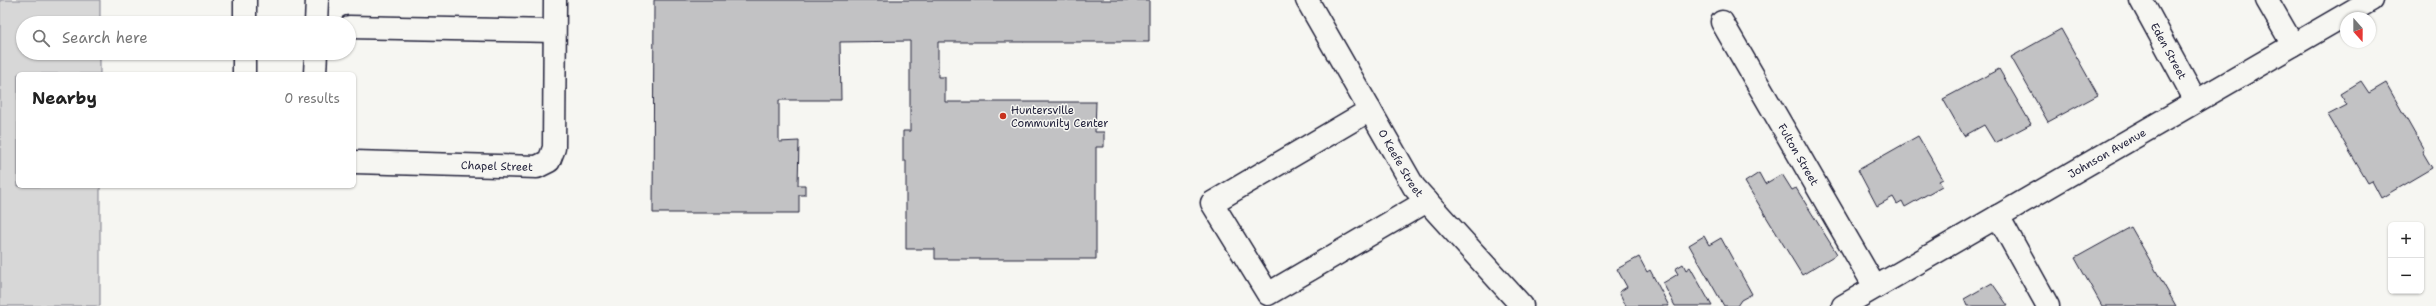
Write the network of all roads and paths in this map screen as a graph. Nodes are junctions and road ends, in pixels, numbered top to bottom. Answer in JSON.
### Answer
{"nodes":[{"id":1,"x":245,"y":0,"type":"edge"},
{"id":2,"x":317,"y":0,"type":"edge"},
{"id":3,"x":555,"y":0,"type":"edge"},
{"id":4,"x":1307,"y":0,"type":"edge"},
{"id":5,"x":2141,"y":0,"type":"edge"},
{"id":6,"x":2267,"y":0,"type":"edge"},
{"id":7,"x":2371,"y":0,"type":"edge"},
{"id":8,"x":245,"y":16,"type":"edge"},
{"id":9,"x":316,"y":16,"type":"edge"},
{"id":10,"x":1722,"y":22,"type":"dead end"},
{"id":11,"x":356,"y":27,"type":"edge"},
{"id":12,"x":554,"y":31,"type":"junction"},
{"id":13,"x":2293,"y":45,"type":"junction"},
{"id":14,"x":244,"y":60,"type":"edge"},
{"id":15,"x":316,"y":60,"type":"edge"},
{"id":16,"x":244,"y":72,"type":"edge"},
{"id":17,"x":315,"y":72,"type":"edge"},
{"id":18,"x":2196,"y":102,"type":"junction"},
{"id":19,"x":1370,"y":110,"type":"junction"},
{"id":20,"x":356,"y":162,"type":"edge"},
{"id":21,"x":1427,"y":201,"type":"junction"},
{"id":22,"x":1998,"y":216,"type":"junction"},
{"id":23,"x":1875,"y":287,"type":"junction"},
{"id":24,"x":1522,"y":306,"type":"edge"},
{"id":25,"x":1843,"y":306,"type":"edge"},
{"id":26,"x":2048,"y":306,"type":"edge"}],
"edges":[{"from":1,"to":8,"type":"street"},
{"from":2,"to":9,"type":"street"},
{"from":3,"to":12,"type":"street","name":"Chapel Street"},
{"from":4,"to":19,"type":"street","name":"O Keefe Street"},
{"from":5,"to":18,"type":"street","name":"Eden Street"},
{"from":6,"to":13,"type":"street"},
{"from":7,"to":13,"type":"street","name":"Johnson Avenue"},
{"from":10,"to":23,"type":"street","name":"Fulton Street"},
{"from":11,"to":12,"type":"street"},
{"from":12,"to":20,"type":"street","name":"Chapel Street"},
{"from":13,"to":18,"type":"street","name":"Johnson Avenue"},
{"from":14,"to":16,"type":"street"},
{"from":15,"to":17,"type":"street"},
{"from":18,"to":22,"type":"street","name":"Johnson Avenue"},
{"from":19,"to":21,"type":"street","name":"O Keefe Street"},
{"from":19,"to":21,"type":"street"},
{"from":21,"to":24,"type":"street","name":"O Keefe Street"},
{"from":22,"to":23,"type":"street","name":"Johnson Avenue"},
{"from":22,"to":26,"type":"street"},
{"from":23,"to":25,"type":"street","name":"Johnson Avenue"}]}
